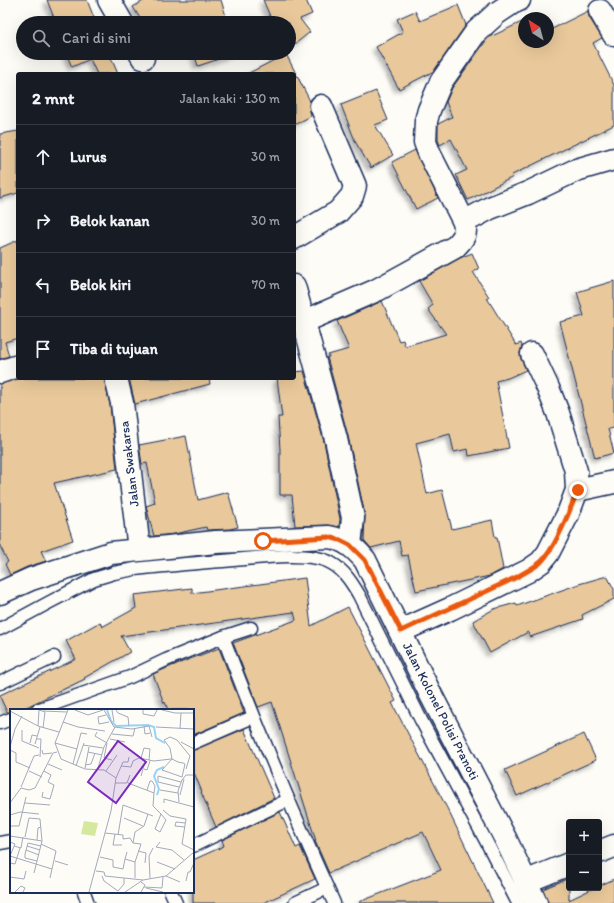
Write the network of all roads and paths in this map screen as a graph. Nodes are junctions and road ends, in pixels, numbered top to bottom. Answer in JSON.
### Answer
{"nodes":[{"id":1,"x":108,"y":0,"type":"edge"},
{"id":2,"x":514,"y":1,"type":"edge"},
{"id":3,"x":600,"y":11,"type":"dead end"},
{"id":4,"x":118,"y":16,"type":"edge"},
{"id":5,"x":614,"y":35,"type":"edge"},
{"id":6,"x":321,"y":106,"type":"dead end"},
{"id":7,"x":614,"y":159,"type":"edge"},
{"id":8,"x":464,"y":222,"type":"junction"},
{"id":9,"x":296,"y":237,"type":"edge"},
{"id":10,"x":296,"y":294,"type":"edge"},
{"id":11,"x":303,"y":322,"type":"junction"},
{"id":12,"x":532,"y":354,"type":"dead end"},
{"id":13,"x":16,"y":367,"type":"edge"},
{"id":14,"x":0,"y":372,"type":"edge"},
{"id":15,"x":116,"y":380,"type":"edge"},
{"id":16,"x":614,"y":482,"type":"edge"},
{"id":17,"x":578,"y":490,"type":"junction"},
{"id":18,"x":350,"y":545,"type":"junction"},
{"id":19,"x":139,"y":550,"type":"junction"},
{"id":20,"x":0,"y":593,"type":"edge"},
{"id":21,"x":251,"y":628,"type":"dead end"},
{"id":22,"x":0,"y":629,"type":"edge"},
{"id":23,"x":401,"y":631,"type":"junction"},
{"id":24,"x":223,"y":637,"type":"junction"},
{"id":25,"x":54,"y":657,"type":"dead end"},
{"id":26,"x":0,"y":683,"type":"edge"},
{"id":27,"x":40,"y":709,"type":"edge"},
{"id":28,"x":253,"y":716,"type":"junction"},
{"id":29,"x":10,"y":719,"type":"edge"},
{"id":30,"x":0,"y":723,"type":"edge"},
{"id":31,"x":194,"y":743,"type":"edge"},
{"id":32,"x":288,"y":800,"type":"junction"},
{"id":33,"x":10,"y":841,"type":"edge"},
{"id":34,"x":0,"y":843,"type":"edge"},
{"id":35,"x":194,"y":846,"type":"edge"},
{"id":36,"x":614,"y":846,"type":"edge"},
{"id":37,"x":602,"y":851,"type":"edge"},
{"id":38,"x":566,"y":865,"type":"edge"},
{"id":39,"x":525,"y":882,"type":"junction"},
{"id":40,"x":327,"y":888,"type":"junction"},
{"id":41,"x":84,"y":893,"type":"edge"},
{"id":42,"x":171,"y":893,"type":"edge"},
{"id":43,"x":88,"y":903,"type":"edge"},
{"id":44,"x":176,"y":903,"type":"edge"},
{"id":45,"x":295,"y":903,"type":"edge"},
{"id":46,"x":334,"y":903,"type":"edge"},
{"id":47,"x":518,"y":903,"type":"edge"},
{"id":48,"x":536,"y":903,"type":"edge"}],
"edges":[{"from":1,"to":4,"type":"street"},
{"from":2,"to":8,"type":"street"},
{"from":3,"to":5,"type":"street"},
{"from":6,"to":9,"type":"street"},
{"from":7,"to":8,"type":"street"},
{"from":8,"to":11,"type":"street"},
{"from":10,"to":11,"type":"street"},
{"from":11,"to":18,"type":"street"},
{"from":12,"to":17,"type":"street"},
{"from":13,"to":14,"type":"street"},
{"from":15,"to":19,"type":"street","name":"Jalan Swakarsa"},
{"from":16,"to":17,"type":"street"},
{"from":17,"to":23,"type":"street"},
{"from":18,"to":19,"type":"street","name":"Jalan Kolonel Polisi Pranoti"},
{"from":18,"to":23,"type":"street","name":"Jalan Kolonel Polisi Pranoti"},
{"from":19,"to":20,"type":"street","name":"Jalan Kolonel Polisi Pranoti"},
{"from":21,"to":24,"type":"lane"},
{"from":22,"to":47,"type":"lane"},
{"from":23,"to":39,"type":"street","name":"Jalan Kolonel Polisi Pranoti"},
{"from":24,"to":27,"type":"lane"},
{"from":24,"to":28,"type":"lane"},
{"from":25,"to":26,"type":"lane"},
{"from":28,"to":31,"type":"lane"},
{"from":28,"to":32,"type":"lane"},
{"from":29,"to":30,"type":"lane"},
{"from":32,"to":35,"type":"lane"},
{"from":32,"to":40,"type":"lane"},
{"from":33,"to":34,"type":"lane"},
{"from":36,"to":37,"type":"street"},
{"from":38,"to":39,"type":"street"},
{"from":39,"to":48,"type":"street","name":"Jalan Kolonel Polisi Pranoti"},
{"from":40,"to":45,"type":"lane"},
{"from":40,"to":46,"type":"lane"},
{"from":41,"to":43,"type":"lane"},
{"from":42,"to":44,"type":"lane"}]}
